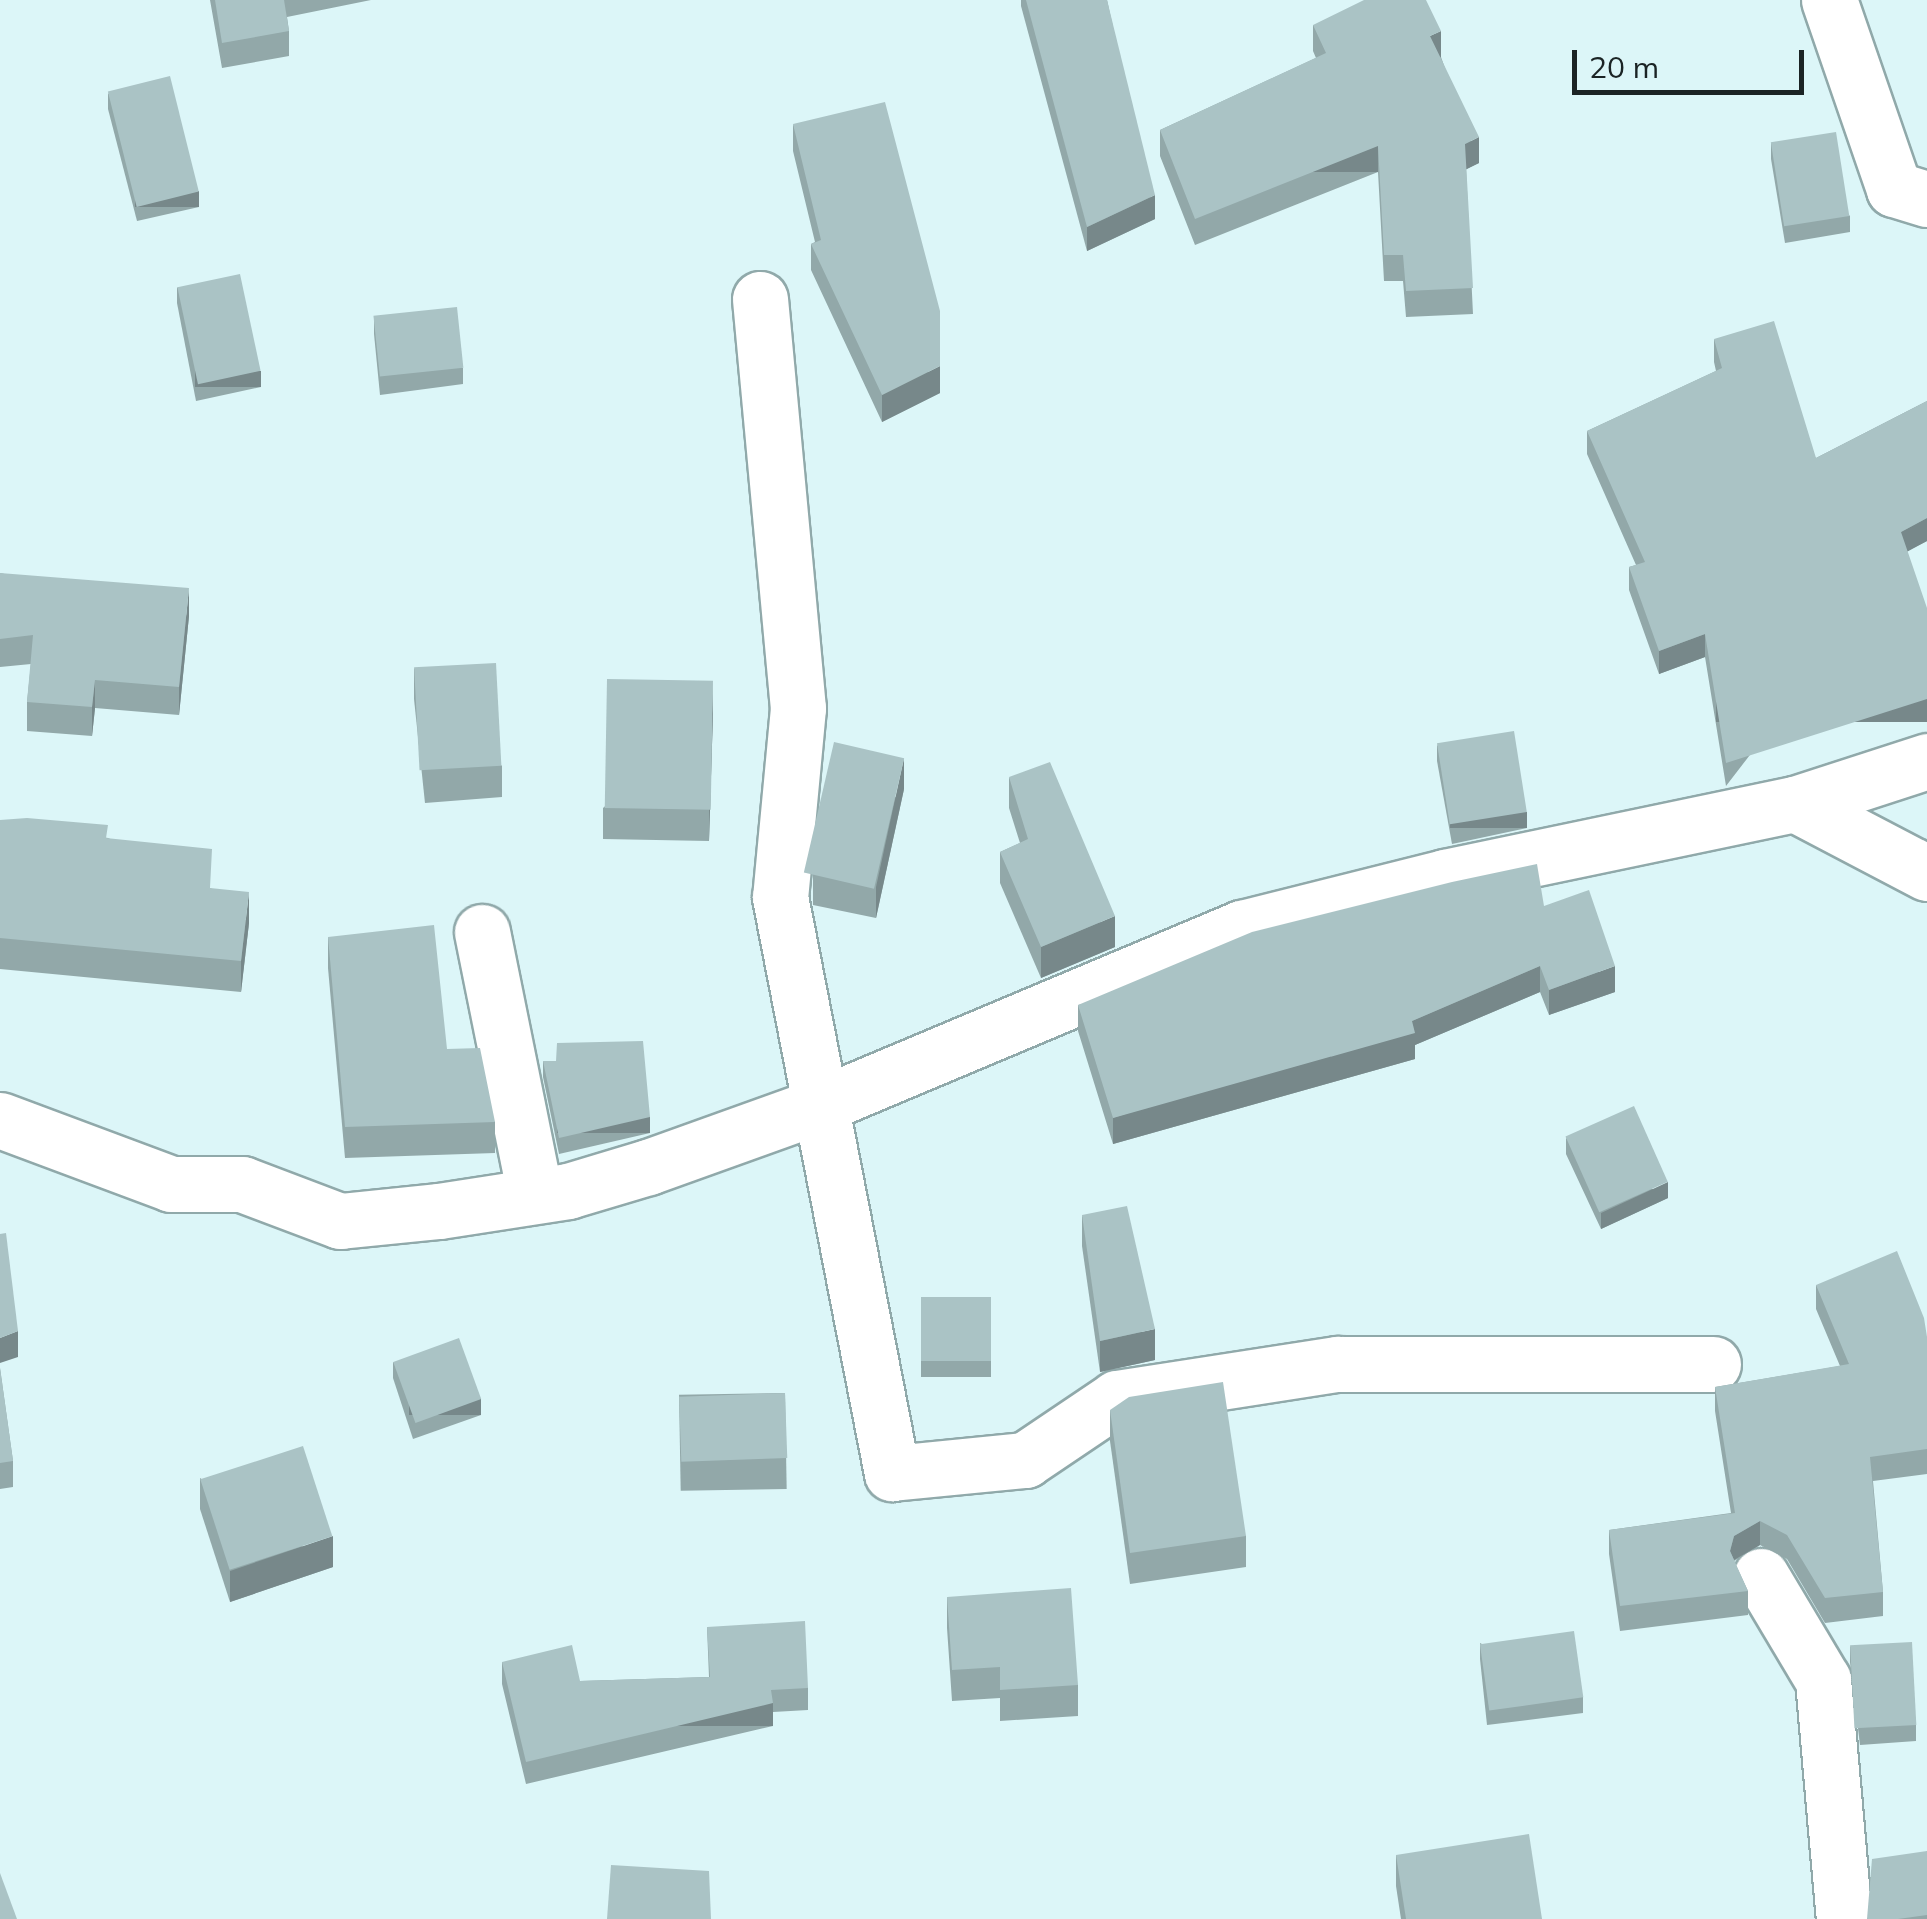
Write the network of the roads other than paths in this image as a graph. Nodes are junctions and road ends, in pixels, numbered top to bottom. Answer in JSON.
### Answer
{"nodes":[{"id":1,"x":1828,"y":0,"type":"edge"},
{"id":2,"x":1927,"y":199,"type":"edge"},
{"id":3,"x":760,"y":299,"type":"dead end"},
{"id":4,"x":1927,"y":761,"type":"edge"},
{"id":5,"x":1795,"y":804,"type":"junction"},
{"id":6,"x":1927,"y":873,"type":"edge"},
{"id":7,"x":482,"y":932,"type":"dead end"},
{"id":8,"x":818,"y":1106,"type":"junction"},
{"id":9,"x":0,"y":1120,"type":"edge"},
{"id":10,"x":536,"y":1195,"type":"junction"},
{"id":11,"x":1713,"y":1364,"type":"dead end"},
{"id":12,"x":1760,"y":1576,"type":"dead end"},
{"id":13,"x":1844,"y":1919,"type":"edge"}],
"edges":[{"from":1,"to":2,"type":"street"},
{"from":3,"to":8,"type":"street"},
{"from":4,"to":5,"type":"street"},
{"from":5,"to":6,"type":"street"},
{"from":5,"to":8,"type":"street"},
{"from":7,"to":10,"type":"street"},
{"from":8,"to":10,"type":"street"},
{"from":8,"to":11,"type":"street"},
{"from":9,"to":10,"type":"street"},
{"from":12,"to":13,"type":"street"}]}
